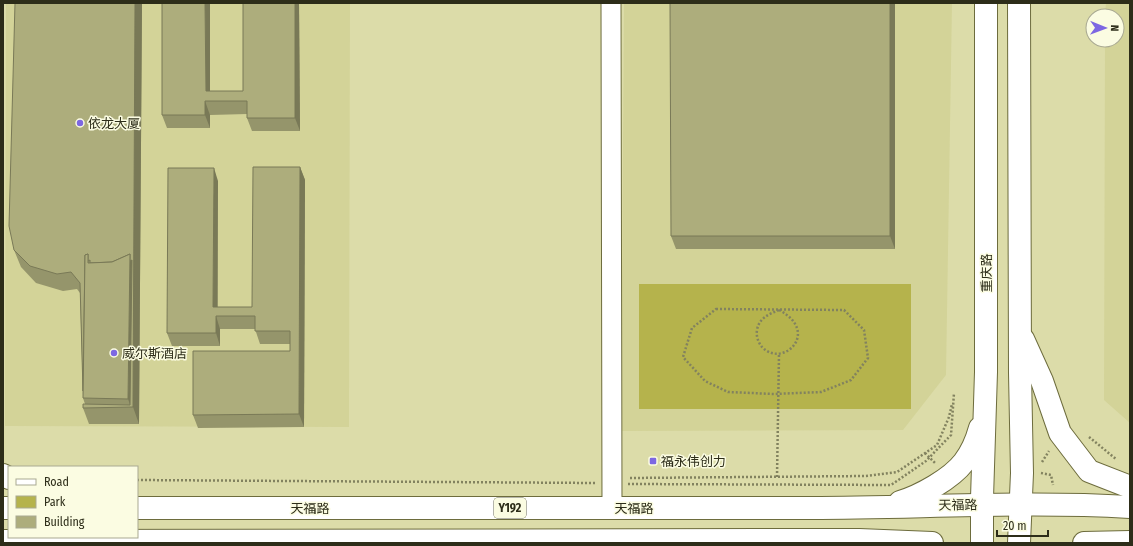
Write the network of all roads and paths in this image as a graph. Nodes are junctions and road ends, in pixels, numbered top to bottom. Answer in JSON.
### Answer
{"nodes":[{"id":1,"x":611,"y":3,"type":"edge"},
{"id":2,"x":986,"y":3,"type":"edge"},
{"id":3,"x":1018,"y":3,"type":"edge"},
{"id":4,"x":779,"y":310,"type":"junction"},
{"id":5,"x":1020,"y":334,"type":"junction"},
{"id":6,"x":779,"y":354,"type":"junction"},
{"id":7,"x":778,"y":393,"type":"junction"},
{"id":8,"x":984,"y":415,"type":"junction"},
{"id":9,"x":1085,"y":433,"type":"dead end"},
{"id":10,"x":925,"y":453,"type":"junction"},
{"id":11,"x":929,"y":458,"type":"junction"},
{"id":12,"x":1119,"y":460,"type":"dead end"},
{"id":13,"x":945,"y":472,"type":"junction"},
{"id":14,"x":1051,"y":475,"type":"dead end"},
{"id":15,"x":777,"y":477,"type":"junction"},
{"id":16,"x":630,"y":478,"type":"dead end"},
{"id":17,"x":138,"y":480,"type":"edge"},
{"id":18,"x":612,"y":484,"type":"junction"},
{"id":19,"x":1130,"y":487,"type":"edge"},
{"id":20,"x":1053,"y":488,"type":"dead end"},
{"id":21,"x":982,"y":504,"type":"junction"},
{"id":22,"x":1022,"y":505,"type":"junction"},
{"id":23,"x":883,"y":506,"type":"junction"},
{"id":24,"x":1130,"y":507,"type":"edge"},
{"id":25,"x":138,"y":508,"type":"edge"},
{"id":26,"x":612,"y":508,"type":"junction"},
{"id":27,"x":3,"y":541,"type":"edge"},
{"id":28,"x":111,"y":542,"type":"edge"},
{"id":29,"x":1130,"y":542,"type":"edge"},
{"id":30,"x":889,"y":543,"type":"edge"},
{"id":31,"x":932,"y":543,"type":"edge"},
{"id":32,"x":982,"y":543,"type":"edge"},
{"id":33,"x":1019,"y":543,"type":"edge"},
{"id":34,"x":1084,"y":543,"type":"edge"}],
"edges":[{"from":1,"to":18,"type":"lane"},
{"from":2,"to":8,"type":"main road","name":"重庆路"},
{"from":3,"to":5,"type":"main road"},
{"from":4,"to":6,"type":"path"},
{"from":4,"to":6,"type":"path"},
{"from":4,"to":7,"type":"path"},
{"from":4,"to":7,"type":"path"},
{"from":5,"to":19,"type":"main road"},
{"from":5,"to":22,"type":"main road"},
{"from":6,"to":7,"type":"path"},
{"from":7,"to":15,"type":"path"},
{"from":8,"to":13,"type":"main road"},
{"from":8,"to":21,"type":"main road","name":"重庆路"},
{"from":9,"to":12,"type":"path"},
{"from":10,"to":11,"type":"path"},
{"from":10,"to":11,"type":"path"},
{"from":10,"to":15,"type":"path"},
{"from":11,"to":13,"type":"path"},
{"from":11,"to":18,"type":"path"},
{"from":13,"to":23,"type":"main road","number":"Y192"},
{"from":14,"to":20,"type":"path"},
{"from":15,"to":16,"type":"path"},
{"from":17,"to":18,"type":"path"},
{"from":18,"to":26,"type":"lane"},
{"from":21,"to":22,"type":"main road","name":"天福路","number":"Y192"},
{"from":21,"to":23,"type":"main road","name":"天福路","number":"Y192"},
{"from":21,"to":32,"type":"main road","name":"重庆路"},
{"from":22,"to":24,"type":"main road","name":"天福路","number":"Y192"},
{"from":22,"to":33,"type":"main road"},
{"from":23,"to":26,"type":"main road","name":"天福路","number":"Y192"},
{"from":25,"to":26,"type":"main road","name":"天福路","number":"Y192"},
{"from":27,"to":28,"type":"main road"},
{"from":28,"to":30,"type":"main road"},
{"from":29,"to":34,"type":"main road"},
{"from":30,"to":31,"type":"main road"}]}
